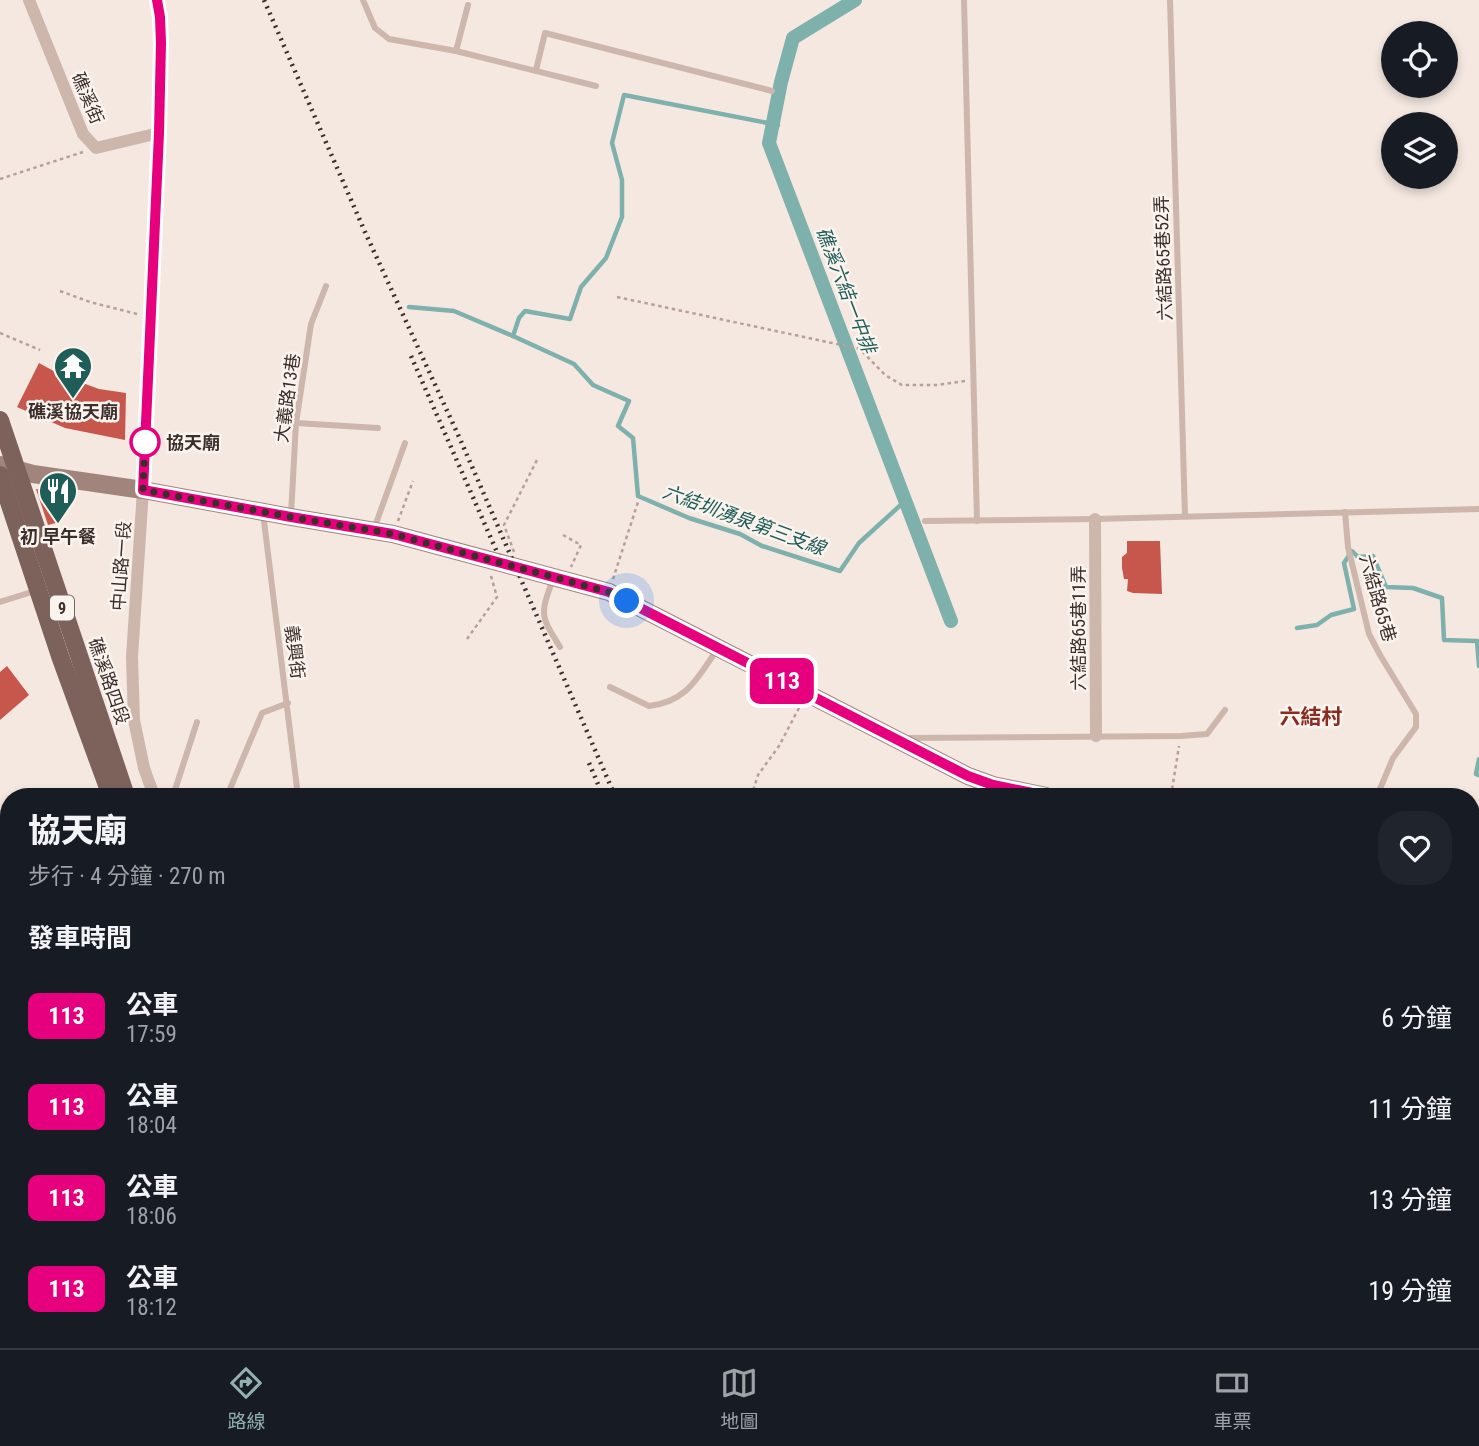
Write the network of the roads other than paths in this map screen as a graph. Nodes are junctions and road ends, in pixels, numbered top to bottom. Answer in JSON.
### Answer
{"nodes":[{"id":1,"x":29,"y":0,"type":"edge"},
{"id":2,"x":157,"y":0,"type":"edge"},
{"id":3,"x":363,"y":0,"type":"edge"},
{"id":4,"x":964,"y":0,"type":"edge"},
{"id":5,"x":1170,"y":0,"type":"edge"},
{"id":6,"x":468,"y":5,"type":"dead end"},
{"id":7,"x":456,"y":51,"type":"junction"},
{"id":8,"x":536,"y":70,"type":"junction"},
{"id":9,"x":596,"y":86,"type":"dead end"},
{"id":10,"x":772,"y":91,"type":"dead end"},
{"id":11,"x":159,"y":133,"type":"junction"},
{"id":12,"x":326,"y":286,"type":"dead end"},
{"id":13,"x":0,"y":420,"type":"edge"},
{"id":14,"x":296,"y":423,"type":"junction"},
{"id":15,"x":377,"y":428,"type":"dead end"},
{"id":16,"x":405,"y":443,"type":"dead end"},
{"id":17,"x":5,"y":470,"type":"edge"},
{"id":18,"x":143,"y":490,"type":"junction"},
{"id":19,"x":1479,"y":509,"type":"edge"},
{"id":20,"x":263,"y":512,"type":"junction"},
{"id":21,"x":1345,"y":512,"type":"junction"},
{"id":22,"x":1185,"y":516,"type":"junction"},
{"id":23,"x":291,"y":517,"type":"junction"},
{"id":24,"x":1095,"y":519,"type":"junction"},
{"id":25,"x":925,"y":521,"type":"dead end"},
{"id":26,"x":977,"y":521,"type":"junction"},
{"id":27,"x":373,"y":531,"type":"junction"},
{"id":28,"x":559,"y":578,"type":"junction"},
{"id":29,"x":46,"y":588,"type":"junction"},
{"id":30,"x":0,"y":603,"type":"edge"},
{"id":31,"x":560,"y":647,"type":"dead end"},
{"id":32,"x":718,"y":648,"type":"junction"},
{"id":33,"x":610,"y":687,"type":"dead end"},
{"id":34,"x":288,"y":702,"type":"junction"},
{"id":35,"x":1225,"y":710,"type":"dead end"},
{"id":36,"x":197,"y":722,"type":"dead end"},
{"id":37,"x":1096,"y":736,"type":"junction"},
{"id":38,"x":893,"y":739,"type":"junction"},
{"id":39,"x":108,"y":788,"type":"edge"},
{"id":40,"x":123,"y":788,"type":"edge"},
{"id":41,"x":151,"y":788,"type":"edge"},
{"id":42,"x":176,"y":788,"type":"edge"},
{"id":43,"x":230,"y":788,"type":"edge"},
{"id":44,"x":297,"y":788,"type":"edge"},
{"id":45,"x":1007,"y":788,"type":"edge"},
{"id":46,"x":1380,"y":788,"type":"edge"}],
"edges":[{"from":1,"to":11,"type":"street","name":"礁溪街"},
{"from":2,"to":11,"type":"street","name":"中山路一段"},
{"from":3,"to":7,"type":"lane"},
{"from":4,"to":26,"type":"lane"},
{"from":5,"to":22,"type":"lane","name":"六結路65巷52弄"},
{"from":6,"to":7,"type":"lane"},
{"from":7,"to":8,"type":"lane"},
{"from":8,"to":9,"type":"lane"},
{"from":8,"to":10,"type":"lane"},
{"from":11,"to":18,"type":"street","name":"中山路一段"},
{"from":12,"to":14,"type":"lane","name":"大義路13巷"},
{"from":13,"to":17,"type":"main road","name":"礁溪路四段","number":"9"},
{"from":14,"to":15,"type":"lane"},
{"from":14,"to":23,"type":"lane","name":"大義路13巷"},
{"from":16,"to":27,"type":"lane"},
{"from":17,"to":18,"type":"street"},
{"from":17,"to":29,"type":"main road","name":"礁溪路四段","number":"9"},
{"from":18,"to":20,"type":"street"},
{"from":18,"to":41,"type":"street","name":"中山路一段"},
{"from":19,"to":21,"type":"lane"},
{"from":20,"to":23,"type":"street"},
{"from":20,"to":34,"type":"lane","name":"義興街"},
{"from":21,"to":22,"type":"lane"},
{"from":21,"to":46,"type":"lane","name":"六結路65巷"},
{"from":22,"to":24,"type":"lane"},
{"from":23,"to":27,"type":"street"},
{"from":24,"to":26,"type":"lane"},
{"from":24,"to":37,"type":"street","name":"六結路65巷11弄"},
{"from":25,"to":26,"type":"lane"},
{"from":27,"to":28,"type":"street"},
{"from":28,"to":31,"type":"lane"},
{"from":28,"to":32,"type":"street"},
{"from":29,"to":30,"type":"lane"},
{"from":29,"to":39,"type":"main road","name":"礁溪路四段","number":"9"},
{"from":29,"to":40,"type":"main road","name":"礁溪路四段","number":"9"},
{"from":32,"to":33,"type":"lane"},
{"from":32,"to":38,"type":"street"},
{"from":34,"to":43,"type":"lane"},
{"from":34,"to":44,"type":"lane","name":"義興街"},
{"from":35,"to":37,"type":"lane"},
{"from":36,"to":42,"type":"lane"},
{"from":37,"to":38,"type":"lane"},
{"from":38,"to":45,"type":"street"}]}
